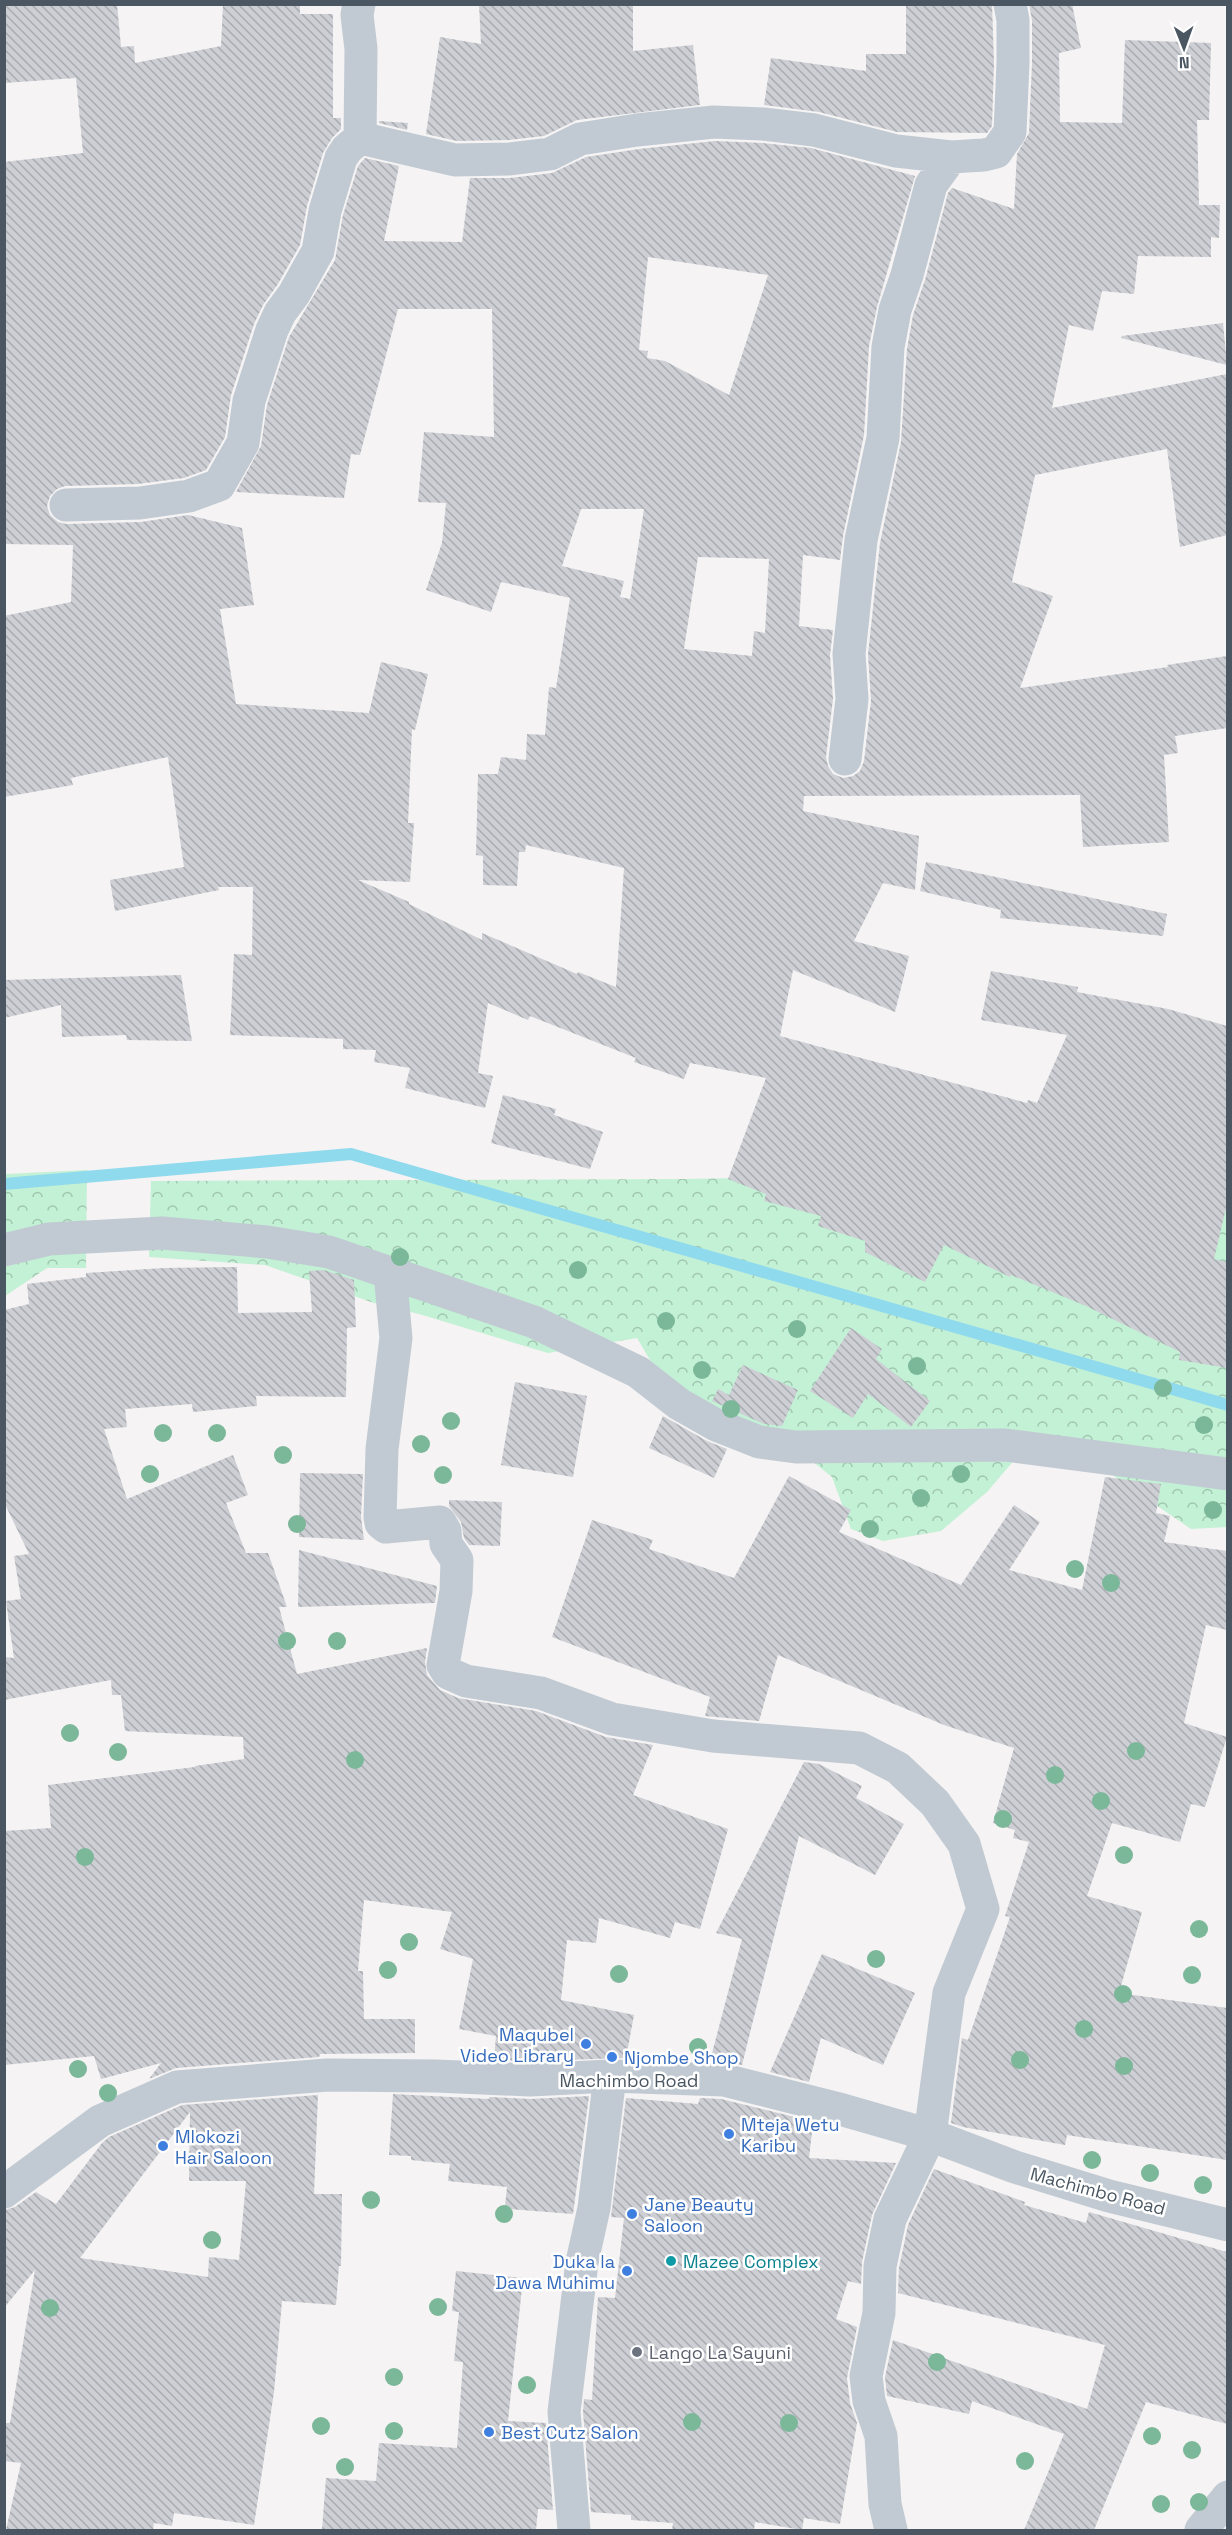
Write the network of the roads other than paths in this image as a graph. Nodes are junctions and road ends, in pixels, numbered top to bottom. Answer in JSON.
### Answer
{"nodes":[{"id":1,"x":359,"y":4,"type":"edge"},
{"id":2,"x":1010,"y":4,"type":"edge"},
{"id":3,"x":360,"y":138,"type":"junction"},
{"id":4,"x":951,"y":157,"type":"junction"},
{"id":5,"x":66,"y":505,"type":"dead end"},
{"id":6,"x":845,"y":759,"type":"dead end"},
{"id":7,"x":4,"y":1250,"type":"edge"},
{"id":8,"x":390,"y":1273,"type":"junction"},
{"id":9,"x":1227,"y":1474,"type":"edge"},
{"id":10,"x":610,"y":2076,"type":"junction"},
{"id":11,"x":930,"y":2135,"type":"junction"},
{"id":12,"x":4,"y":2192,"type":"edge"},
{"id":13,"x":1227,"y":2225,"type":"edge"},
{"id":14,"x":1227,"y":2497,"type":"edge"},
{"id":15,"x":574,"y":2530,"type":"edge"},
{"id":16,"x":891,"y":2530,"type":"edge"},
{"id":17,"x":1201,"y":2530,"type":"edge"}],
"edges":[{"from":1,"to":3,"type":"street"},
{"from":2,"to":4,"type":"street"},
{"from":3,"to":4,"type":"street"},
{"from":3,"to":5,"type":"street"},
{"from":4,"to":6,"type":"street"},
{"from":7,"to":8,"type":"street"},
{"from":8,"to":9,"type":"street"},
{"from":8,"to":11,"type":"street"},
{"from":10,"to":11,"type":"street","name":"Machimbo Road"},
{"from":10,"to":12,"type":"street","name":"Machimbo Road"},
{"from":10,"to":15,"type":"street"},
{"from":11,"to":13,"type":"street","name":"Machimbo Road"},
{"from":11,"to":16,"type":"street"},
{"from":14,"to":17,"type":"street"}]}
